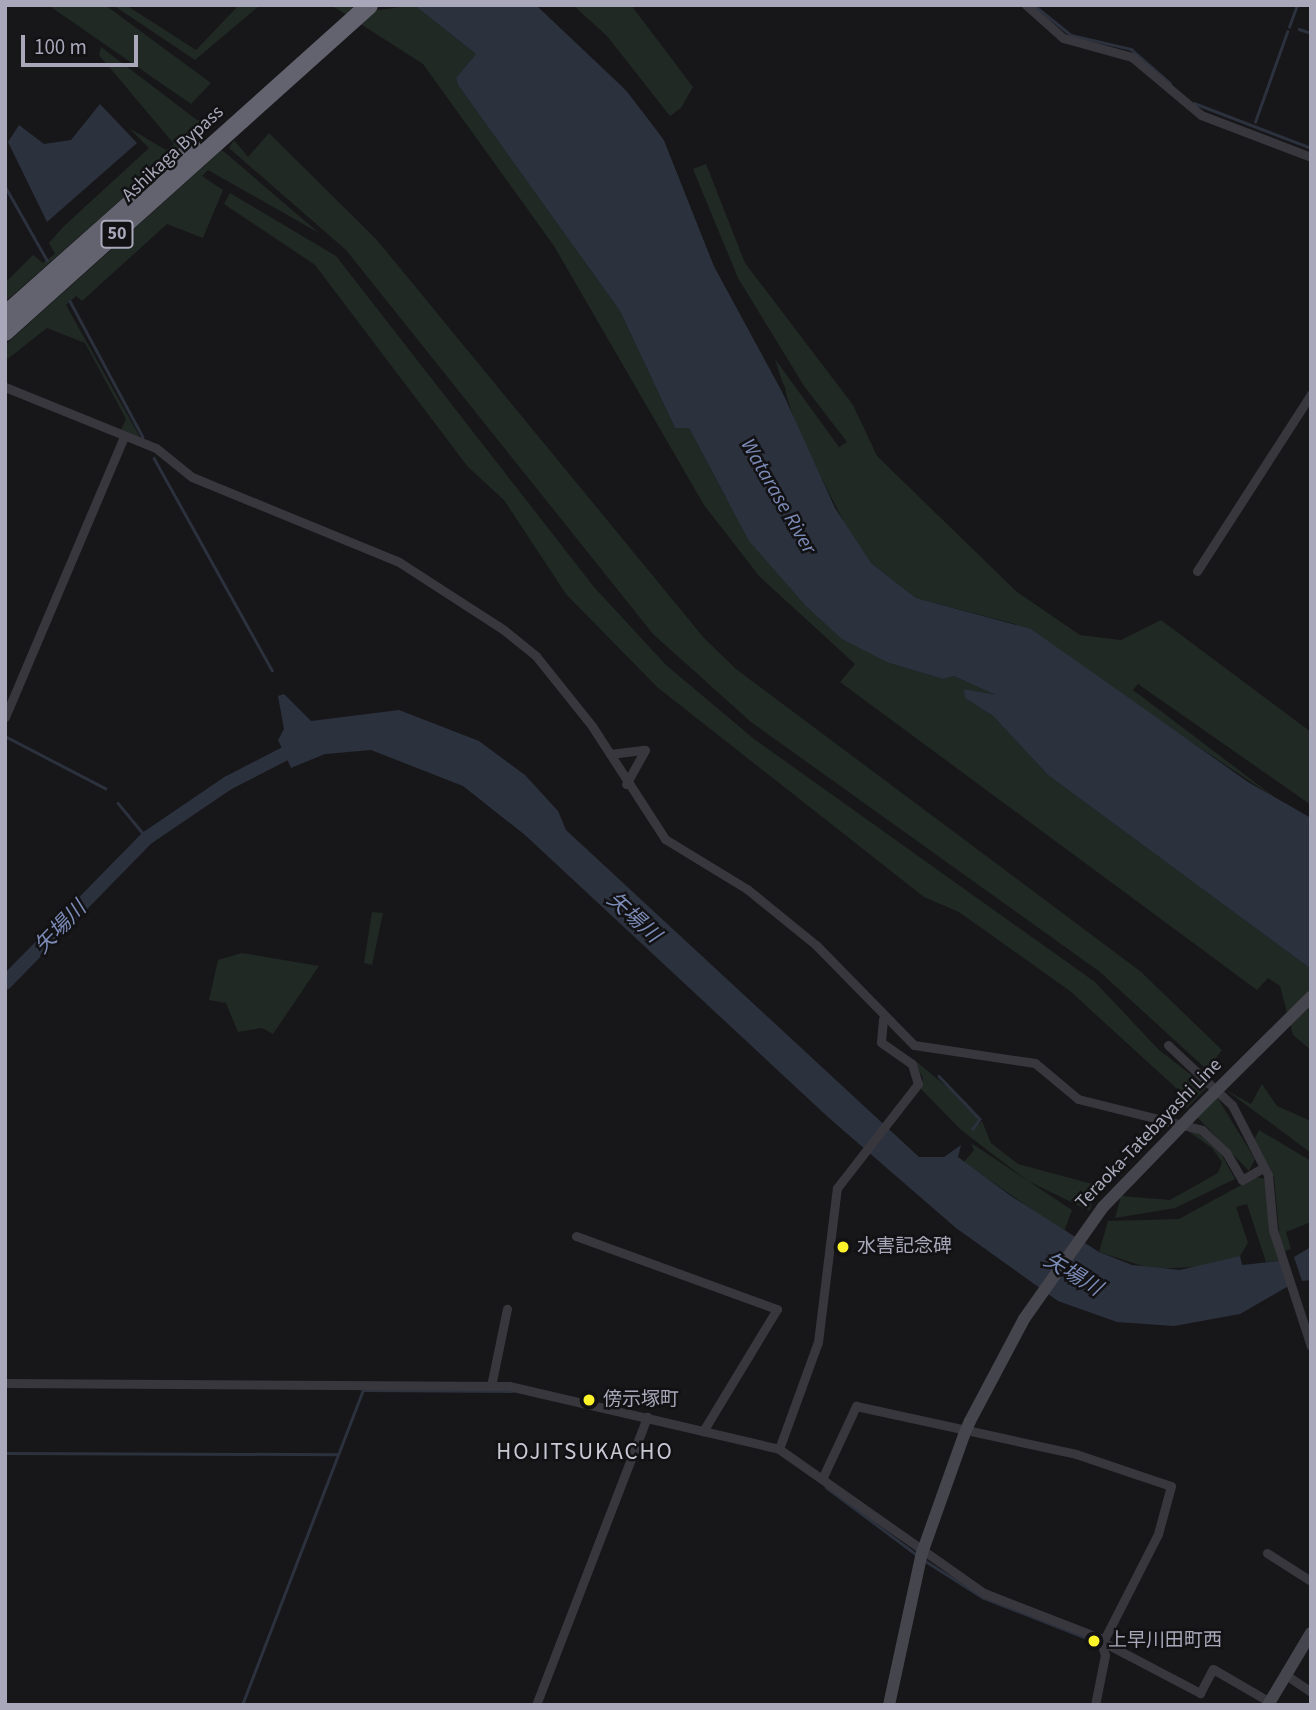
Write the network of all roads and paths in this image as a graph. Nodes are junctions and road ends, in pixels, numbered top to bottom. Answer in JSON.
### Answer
{"nodes":[{"id":1,"x":351,"y":5,"type":"edge"},
{"id":2,"x":369,"y":5,"type":"edge"},
{"id":3,"x":1026,"y":5,"type":"edge"},
{"id":4,"x":223,"y":129,"type":"junction"},
{"id":5,"x":1311,"y":157,"type":"edge"},
{"id":6,"x":5,"y":315,"type":"edge"},
{"id":7,"x":5,"y":332,"type":"edge"},
{"id":8,"x":5,"y":387,"type":"edge"},
{"id":9,"x":1311,"y":394,"type":"edge"},
{"id":10,"x":124,"y":436,"type":"junction"},
{"id":11,"x":1197,"y":571,"type":"dead end"},
{"id":12,"x":5,"y":717,"type":"edge"},
{"id":13,"x":610,"y":754,"type":"junction"},
{"id":14,"x":626,"y":783,"type":"junction"},
{"id":15,"x":1311,"y":997,"type":"edge"},
{"id":16,"x":883,"y":1019,"type":"junction"},
{"id":17,"x":1168,"y":1045,"type":"dead end"},
{"id":18,"x":1218,"y":1087,"type":"junction"},
{"id":19,"x":1263,"y":1168,"type":"junction"},
{"id":20,"x":576,"y":1236,"type":"dead end"},
{"id":21,"x":507,"y":1309,"type":"dead end"},
{"id":22,"x":1311,"y":1346,"type":"edge"},
{"id":23,"x":5,"y":1383,"type":"edge"},
{"id":24,"x":491,"y":1385,"type":"junction"},
{"id":25,"x":647,"y":1417,"type":"junction"},
{"id":26,"x":703,"y":1431,"type":"junction"},
{"id":27,"x":779,"y":1449,"type":"junction"},
{"id":28,"x":822,"y":1479,"type":"junction"},
{"id":29,"x":922,"y":1553,"type":"junction"},
{"id":30,"x":1267,"y":1553,"type":"dead end"},
{"id":31,"x":1311,"y":1581,"type":"edge"},
{"id":32,"x":1311,"y":1633,"type":"edge"},
{"id":33,"x":1103,"y":1642,"type":"junction"},
{"id":34,"x":1286,"y":1675,"type":"junction"},
{"id":35,"x":1311,"y":1692,"type":"edge"},
{"id":36,"x":1269,"y":1703,"type":"edge"},
{"id":37,"x":1098,"y":1704,"type":"edge"},
{"id":38,"x":536,"y":1705,"type":"edge"},
{"id":39,"x":889,"y":1705,"type":"edge"}],
"edges":[{"from":1,"to":4,"type":"highway","name":"Ashikaga Bypass","number":"50"},
{"from":2,"to":4,"type":"highway","name":"Ashikaga Bypass","number":"50"},
{"from":3,"to":5,"type":"street"},
{"from":4,"to":6,"type":"highway","name":"Ashikaga Bypass","number":"50"},
{"from":4,"to":7,"type":"highway","name":"Ashikaga Bypass","number":"50"},
{"from":8,"to":10,"type":"street"},
{"from":9,"to":11,"type":"street"},
{"from":10,"to":12,"type":"street"},
{"from":10,"to":13,"type":"street"},
{"from":13,"to":14,"type":"street"},
{"from":13,"to":14,"type":"street"},
{"from":14,"to":16,"type":"street"},
{"from":15,"to":18,"type":"main road","name":"Teraoka-Tatebayashi Line"},
{"from":16,"to":19,"type":"street"},
{"from":16,"to":27,"type":"street"},
{"from":17,"to":18,"type":"street"},
{"from":18,"to":19,"type":"street"},
{"from":18,"to":29,"type":"main road","name":"Teraoka-Tatebayashi Line","bridge":true},
{"from":19,"to":22,"type":"street"},
{"from":20,"to":26,"type":"street"},
{"from":21,"to":24,"type":"street"},
{"from":23,"to":24,"type":"street"},
{"from":24,"to":25,"type":"street"},
{"from":25,"to":26,"type":"street"},
{"from":25,"to":38,"type":"street"},
{"from":26,"to":27,"type":"street"},
{"from":27,"to":28,"type":"street"},
{"from":28,"to":29,"type":"street"},
{"from":28,"to":33,"type":"street"},
{"from":29,"to":33,"type":"street"},
{"from":29,"to":39,"type":"main road"},
{"from":30,"to":31,"type":"street"},
{"from":32,"to":34,"type":"main road"},
{"from":33,"to":36,"type":"street"},
{"from":33,"to":37,"type":"street"},
{"from":34,"to":35,"type":"street"},
{"from":34,"to":36,"type":"main road"}]}
